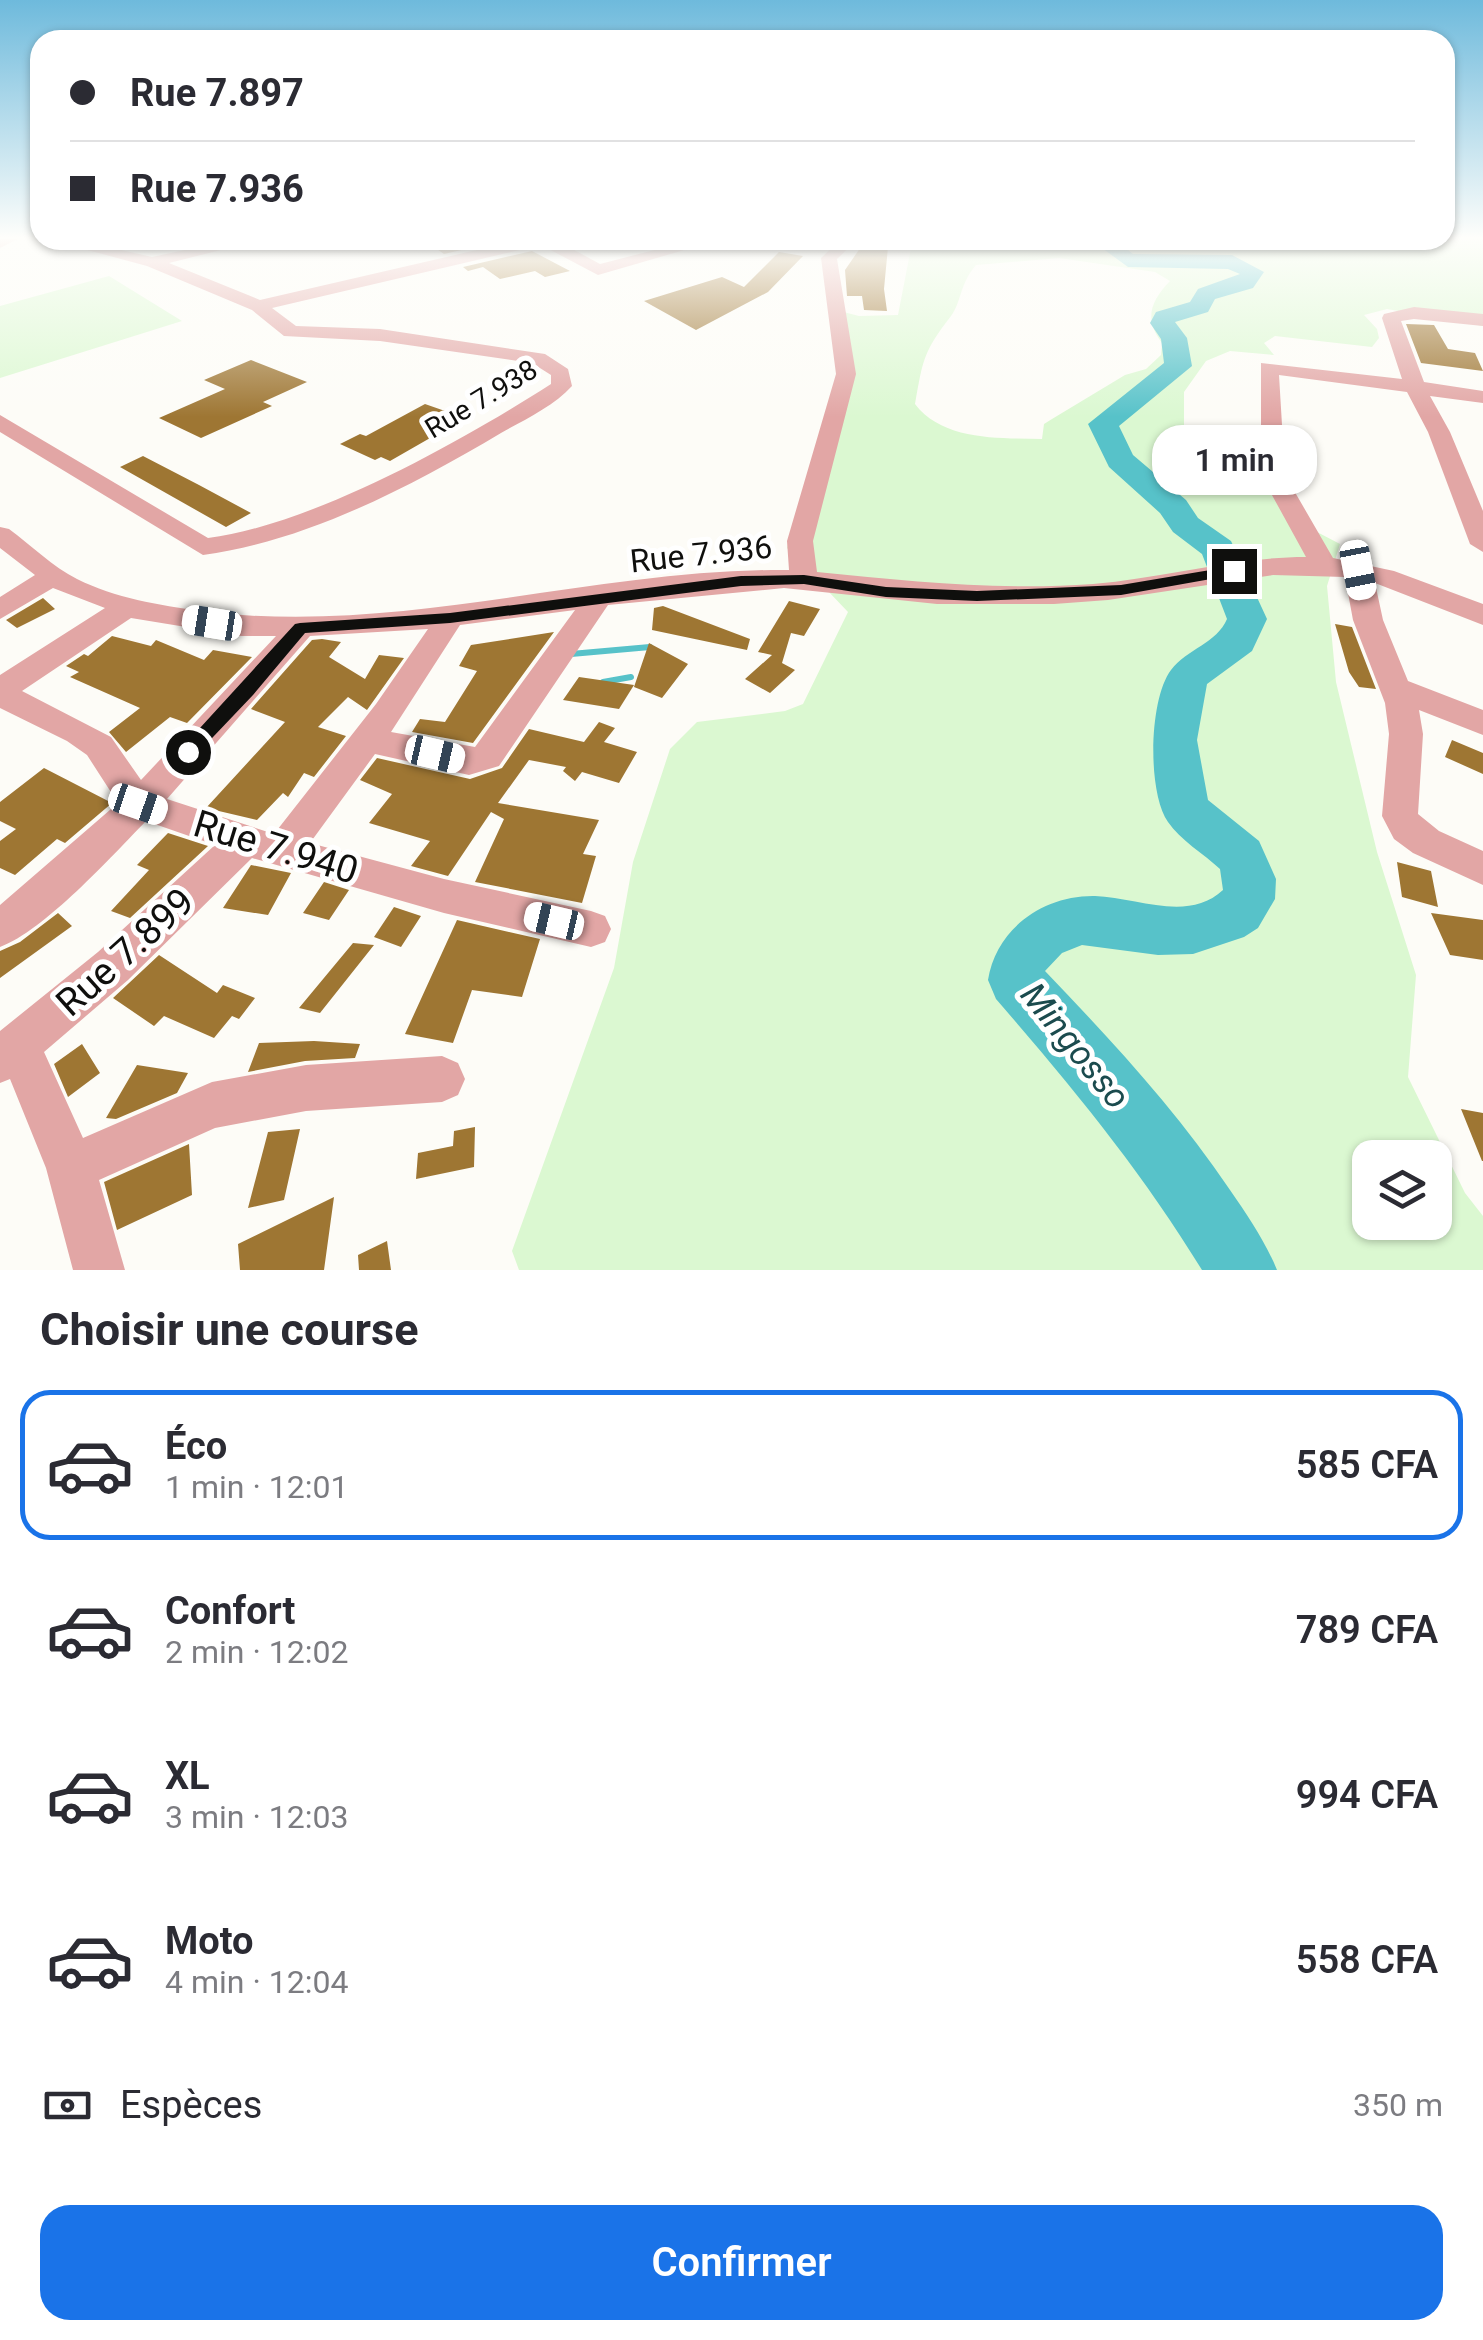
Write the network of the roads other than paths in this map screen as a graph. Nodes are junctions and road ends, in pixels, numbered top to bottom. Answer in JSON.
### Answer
{"nodes":[{"id":1,"x":239,"y":298,"type":"edge"},
{"id":2,"x":291,"y":298,"type":"edge"},
{"id":3,"x":834,"y":298,"type":"edge"},
{"id":4,"x":258,"y":306,"type":"junction"},
{"id":5,"x":1483,"y":320,"type":"edge"},
{"id":6,"x":1415,"y":387,"type":"junction"},
{"id":7,"x":1483,"y":397,"type":"edge"},
{"id":8,"x":0,"y":422,"type":"edge"},
{"id":9,"x":0,"y":535,"type":"edge"},
{"id":10,"x":1483,"y":544,"type":"edge"},
{"id":11,"x":1324,"y":566,"type":"junction"},
{"id":12,"x":1358,"y":570,"type":"junction"},
{"id":13,"x":50,"y":578,"type":"junction"},
{"id":14,"x":804,"y":580,"type":"junction"},
{"id":15,"x":596,"y":600,"type":"junction"},
{"id":16,"x":1480,"y":606,"type":"edge"},
{"id":17,"x":126,"y":608,"type":"junction"},
{"id":18,"x":0,"y":610,"type":"edge"},
{"id":19,"x":450,"y":618,"type":"junction"},
{"id":20,"x":300,"y":628,"type":"junction"},
{"id":21,"x":1395,"y":688,"type":"junction"},
{"id":22,"x":0,"y":692,"type":"edge"},
{"id":23,"x":1483,"y":723,"type":"edge"},
{"id":24,"x":367,"y":740,"type":"junction"},
{"id":25,"x":138,"y":804,"type":"junction"},
{"id":26,"x":264,"y":846,"type":"junction"},
{"id":27,"x":1483,"y":869,"type":"edge"},
{"id":28,"x":0,"y":929,"type":"edge"},
{"id":29,"x":591,"y":929,"type":"dead end"},
{"id":30,"x":9,"y":1053,"type":"edge"},
{"id":31,"x":442,"y":1080,"type":"dead end"},
{"id":32,"x":71,"y":1168,"type":"junction"},
{"id":33,"x":99,"y":1270,"type":"edge"}],
"edges":[{"from":1,"to":4,"type":"street","name":"Rue 7.938"},
{"from":2,"to":4,"type":"street"},
{"from":3,"to":14,"type":"street"},
{"from":4,"to":8,"type":"street","name":"Rue 7.938"},
{"from":5,"to":6,"type":"street"},
{"from":6,"to":7,"type":"street"},
{"from":6,"to":10,"type":"street"},
{"from":6,"to":11,"type":"street"},
{"from":9,"to":13,"type":"street","name":"Rue 7.936"},
{"from":11,"to":12,"type":"street","name":"Rue 7.936"},
{"from":11,"to":14,"type":"street","name":"Rue 7.936"},
{"from":12,"to":16,"type":"street","name":"Rue 7.936"},
{"from":12,"to":21,"type":"street"},
{"from":13,"to":17,"type":"street","name":"Rue 7.936"},
{"from":13,"to":18,"type":"street"},
{"from":14,"to":15,"type":"street","name":"Rue 7.936"},
{"from":15,"to":19,"type":"street","name":"Rue 7.936"},
{"from":15,"to":24,"type":"street"},
{"from":17,"to":20,"type":"street","name":"Rue 7.936"},
{"from":17,"to":22,"type":"street"},
{"from":19,"to":20,"type":"street","name":"Rue 7.936"},
{"from":19,"to":24,"type":"street","name":"Rue 7.899"},
{"from":20,"to":25,"type":"street"},
{"from":21,"to":23,"type":"street"},
{"from":21,"to":27,"type":"street"},
{"from":22,"to":25,"type":"street"},
{"from":24,"to":26,"type":"street","name":"Rue 7.899"},
{"from":25,"to":26,"type":"street","name":"Rue 7.940"},
{"from":25,"to":28,"type":"street"},
{"from":26,"to":29,"type":"street","name":"Rue 7.940"},
{"from":26,"to":30,"type":"street","name":"Rue 7.899"},
{"from":30,"to":32,"type":"street"},
{"from":31,"to":32,"type":"street"},
{"from":32,"to":33,"type":"street"}]}
